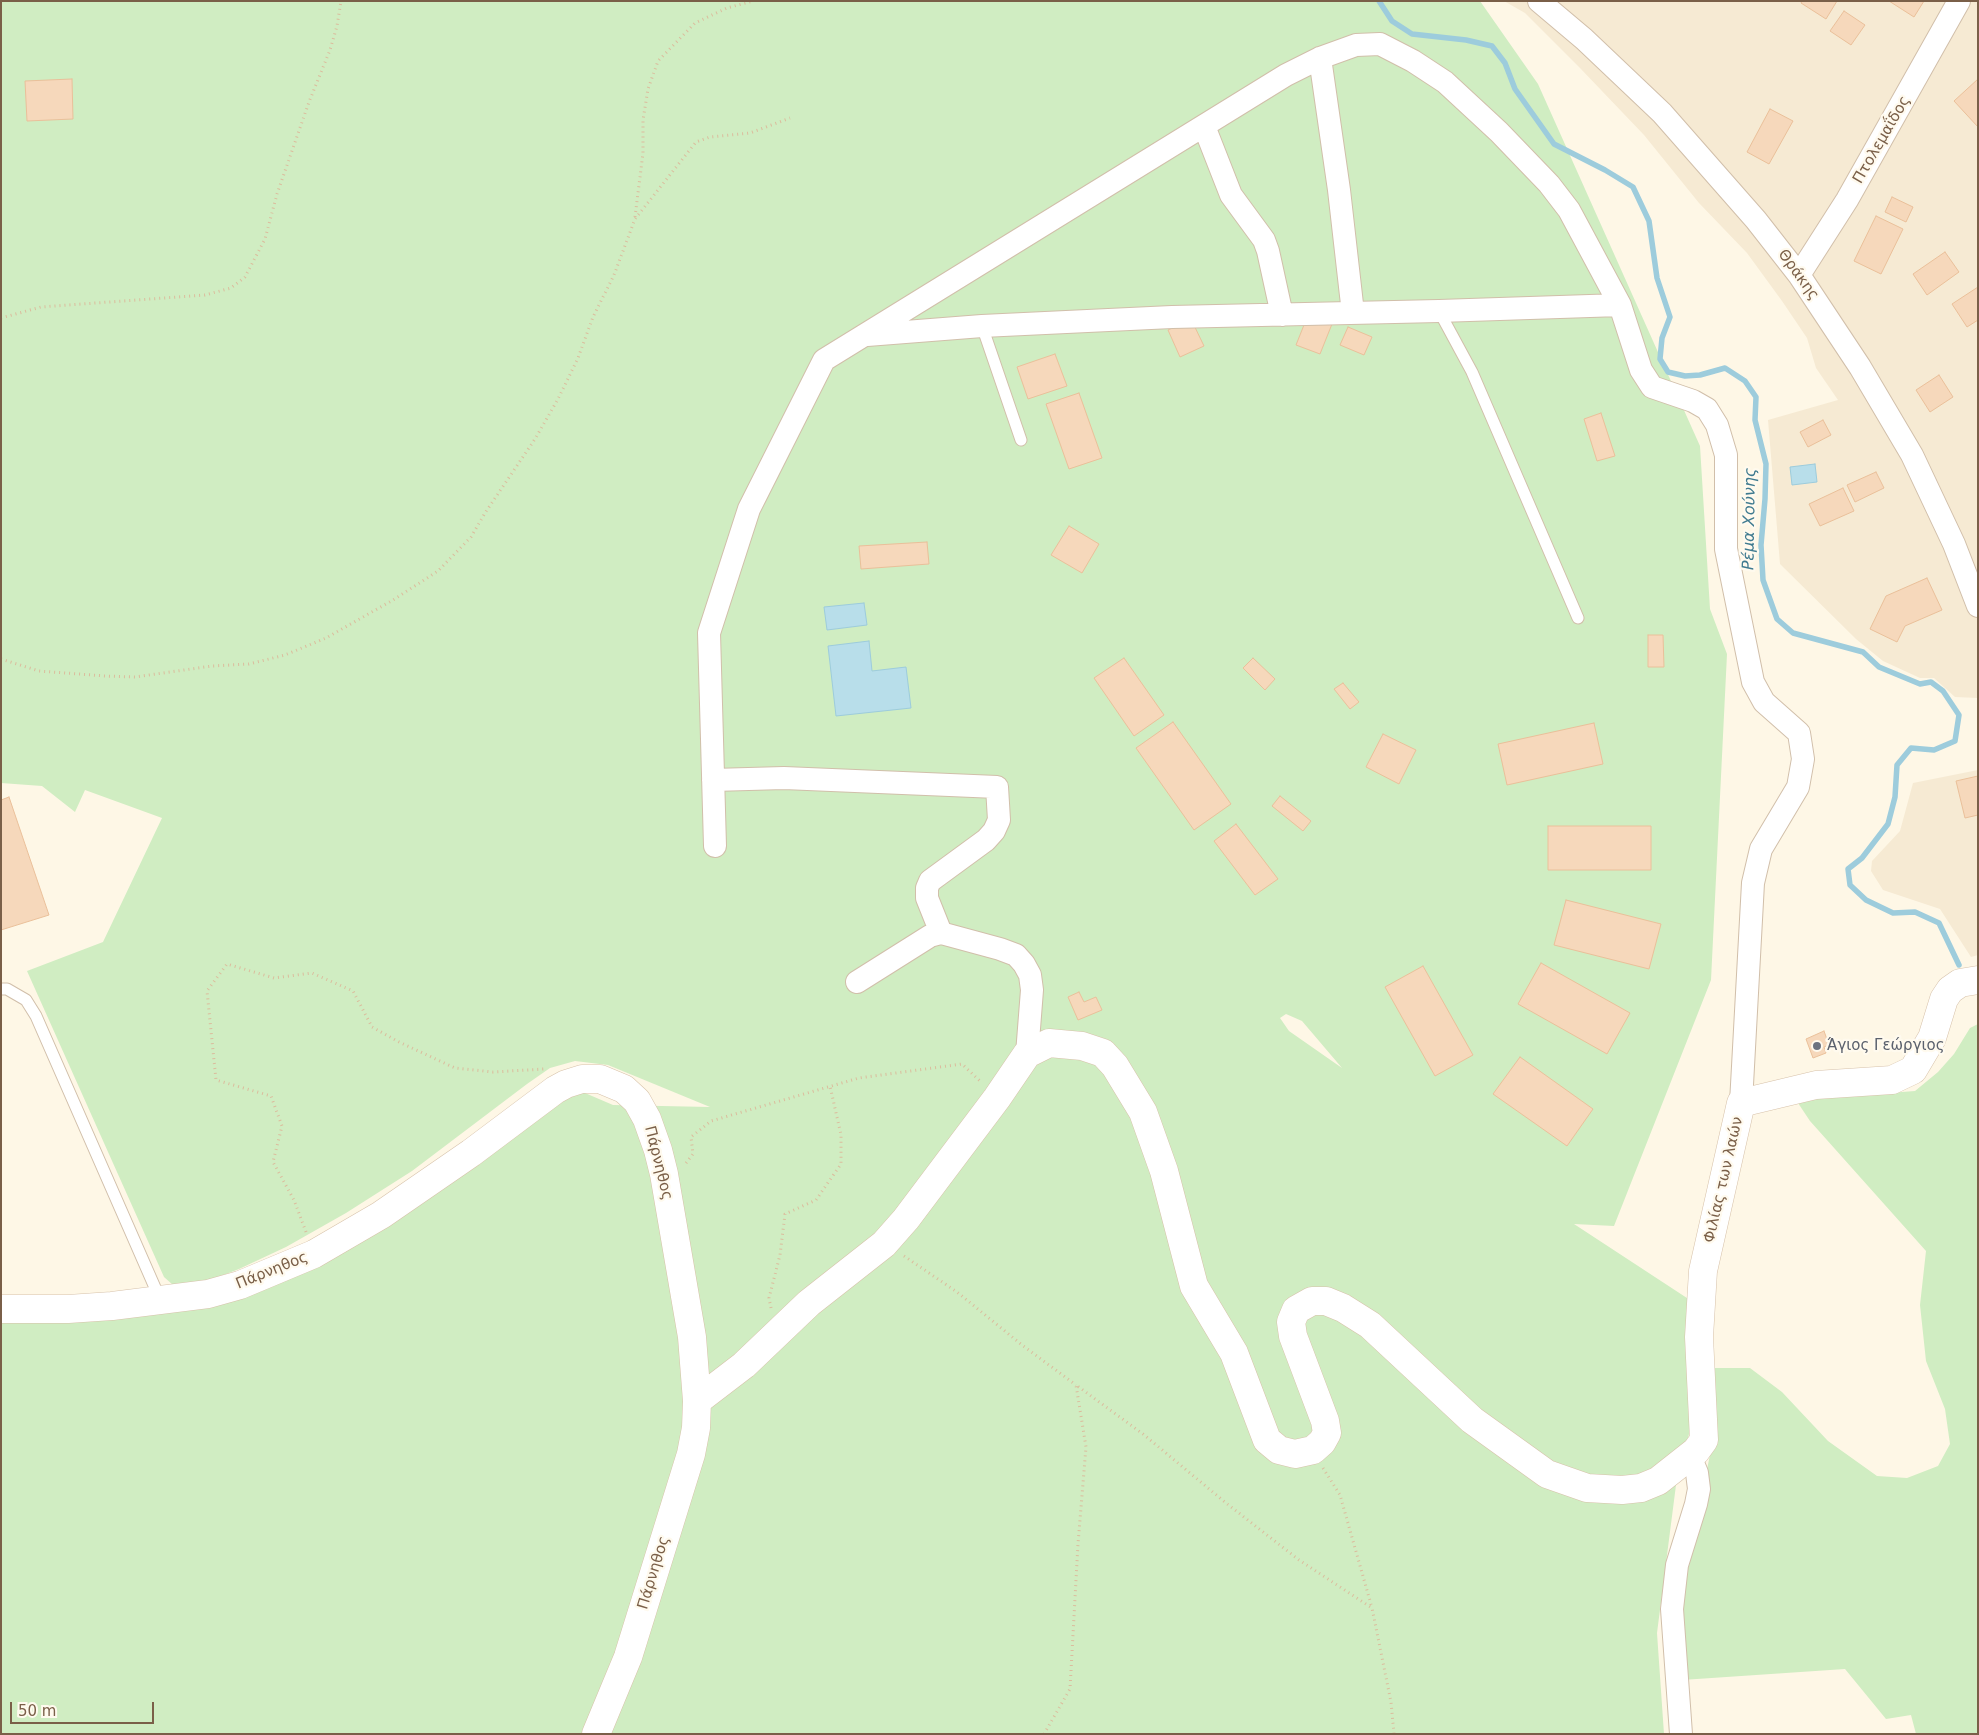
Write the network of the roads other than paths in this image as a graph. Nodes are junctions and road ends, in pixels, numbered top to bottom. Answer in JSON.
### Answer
{"nodes":[{"id":1,"x":1539,"y":1,"type":"edge"},
{"id":2,"x":1959,"y":1,"type":"edge"},
{"id":3,"x":1320,"y":58,"type":"junction"},
{"id":4,"x":1204,"y":126,"type":"junction"},
{"id":5,"x":1799,"y":275,"type":"junction"},
{"id":6,"x":1620,"y":305,"type":"junction"},
{"id":7,"x":1439,"y":311,"type":"junction"},
{"id":8,"x":1353,"y":313,"type":"junction"},
{"id":9,"x":1282,"y":314,"type":"junction"},
{"id":10,"x":982,"y":326,"type":"junction"},
{"id":11,"x":863,"y":335,"type":"junction"},
{"id":12,"x":1021,"y":440,"type":"dead end"},
{"id":13,"x":1978,"y":606,"type":"edge"},
{"id":14,"x":1578,"y":618,"type":"dead end"},
{"id":15,"x":713,"y":780,"type":"junction"},
{"id":16,"x":715,"y":846,"type":"dead end"},
{"id":17,"x":941,"y":933,"type":"junction"},
{"id":18,"x":1978,"y":980,"type":"edge"},
{"id":19,"x":857,"y":982,"type":"dead end"},
{"id":20,"x":1,"y":988,"type":"edge"},
{"id":21,"x":1027,"y":1054,"type":"junction"},
{"id":22,"x":1741,"y":1104,"type":"junction"},
{"id":23,"x":161,"y":1301,"type":"junction"},
{"id":24,"x":1,"y":1309,"type":"edge"},
{"id":25,"x":697,"y":1401,"type":"junction"},
{"id":26,"x":1690,"y":1456,"type":"junction"},
{"id":27,"x":596,"y":1734,"type":"edge"},
{"id":28,"x":1682,"y":1734,"type":"edge"}],
"edges":[{"from":1,"to":5,"type":"street","name":"Θράκης"},
{"from":2,"to":5,"type":"street","name":"Πτολεμαΐδος"},
{"from":3,"to":4,"type":"street"},
{"from":3,"to":6,"type":"street"},
{"from":3,"to":8,"type":"street"},
{"from":4,"to":9,"type":"street"},
{"from":4,"to":11,"type":"street"},
{"from":5,"to":13,"type":"street","name":"Θράκης"},
{"from":6,"to":7,"type":"street"},
{"from":6,"to":22,"type":"street"},
{"from":7,"to":8,"type":"street"},
{"from":7,"to":14,"type":"lane"},
{"from":8,"to":9,"type":"street"},
{"from":9,"to":10,"type":"street"},
{"from":10,"to":11,"type":"street"},
{"from":10,"to":12,"type":"lane"},
{"from":11,"to":15,"type":"street"},
{"from":15,"to":16,"type":"street"},
{"from":15,"to":17,"type":"street"},
{"from":17,"to":19,"type":"street"},
{"from":17,"to":21,"type":"street"},
{"from":18,"to":22,"type":"street","name":"Φιλίας των λαών"},
{"from":20,"to":23,"type":"lane"},
{"from":21,"to":25,"type":"street"},
{"from":21,"to":26,"type":"street","name":"Φιλίας των λαών"},
{"from":22,"to":26,"type":"street","name":"Φιλίας των λαών"},
{"from":23,"to":24,"type":"street","name":"Πάρνηθος"},
{"from":23,"to":25,"type":"street","name":"Πάρνηθος"},
{"from":25,"to":27,"type":"street","name":"Πάρνηθος"},
{"from":26,"to":28,"type":"street"}]}
